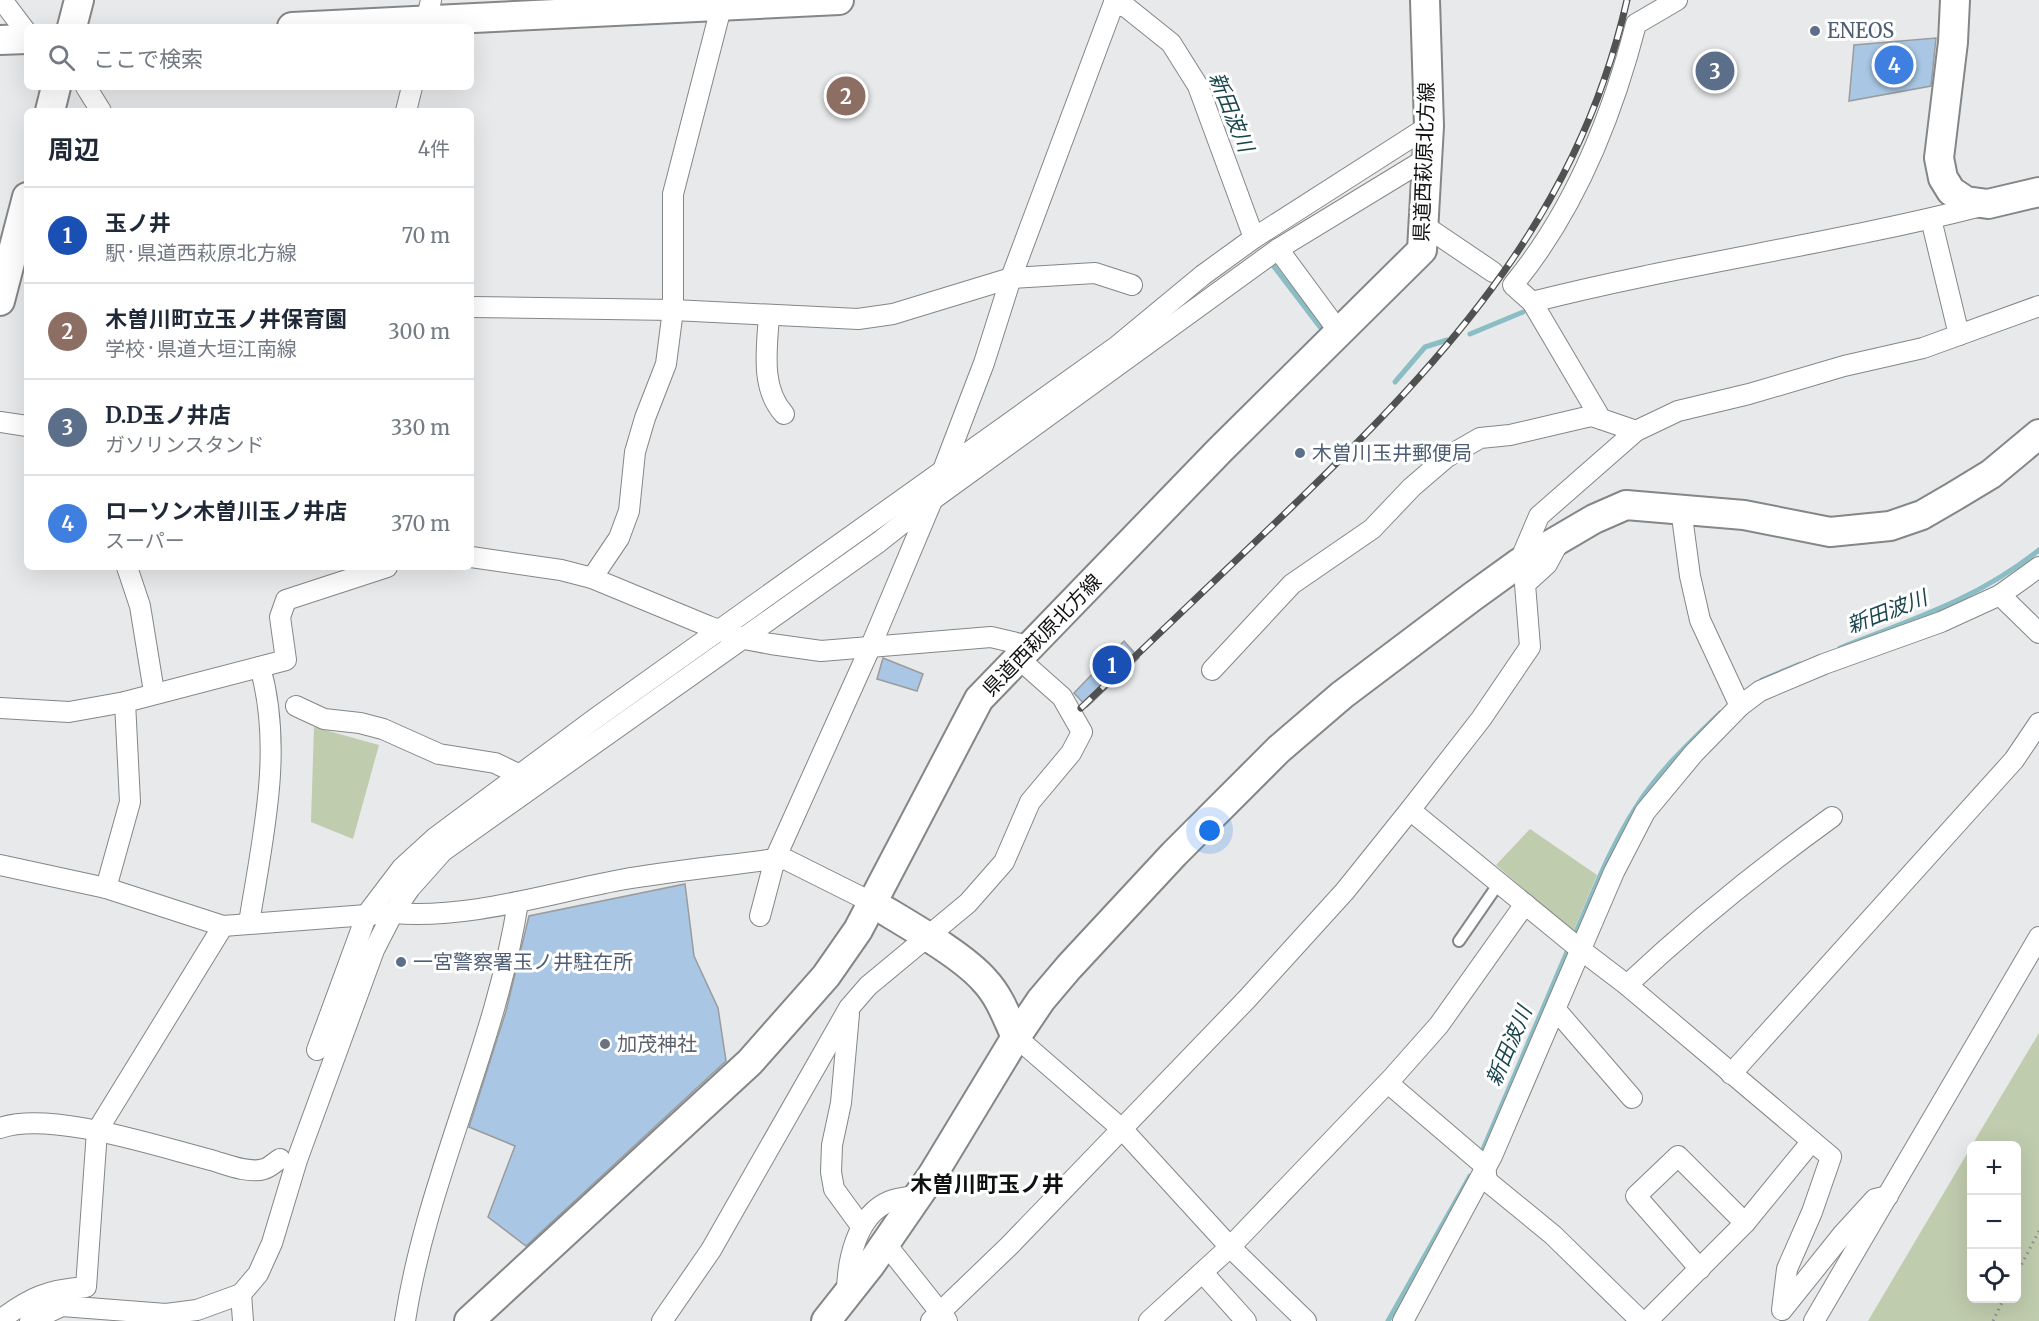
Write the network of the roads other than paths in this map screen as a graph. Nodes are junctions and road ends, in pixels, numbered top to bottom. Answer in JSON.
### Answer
{"nodes":[{"id":1,"x":2,"y":0,"type":"edge"},
{"id":2,"x":79,"y":0,"type":"edge"},
{"id":3,"x":838,"y":0,"type":"edge"},
{"id":4,"x":1425,"y":0,"type":"edge"},
{"id":5,"x":1677,"y":0,"type":"edge"},
{"id":6,"x":1955,"y":0,"type":"edge"},
{"id":7,"x":1115,"y":2,"type":"edge"},
{"id":8,"x":722,"y":3,"type":"edge"},
{"id":9,"x":427,"y":16,"type":"edge"},
{"id":10,"x":73,"y":24,"type":"edge"},
{"id":11,"x":329,"y":24,"type":"edge"},
{"id":12,"x":24,"y":29,"type":"edge"},
{"id":13,"x":24,"y":39,"type":"edge"},
{"id":14,"x":0,"y":40,"type":"edge"},
{"id":15,"x":55,"y":90,"type":"edge"},
{"id":16,"x":88,"y":90,"type":"edge"},
{"id":17,"x":411,"y":90,"type":"edge"},
{"id":18,"x":51,"y":108,"type":"edge"},
{"id":19,"x":99,"y":108,"type":"edge"},
{"id":20,"x":407,"y":108,"type":"edge"},
{"id":21,"x":1429,"y":126,"type":"junction"},
{"id":22,"x":1429,"y":157,"type":"junction"},
{"id":23,"x":2039,"y":192,"type":"edge"},
{"id":24,"x":1988,"y":204,"type":"junction"},
{"id":25,"x":24,"y":208,"type":"edge"},
{"id":26,"x":1931,"y":219,"type":"junction"},
{"id":27,"x":1425,"y":226,"type":"junction"},
{"id":28,"x":1254,"y":238,"type":"junction"},
{"id":29,"x":15,"y":241,"type":"junction"},
{"id":30,"x":1278,"y":249,"type":"junction"},
{"id":31,"x":24,"y":260,"type":"edge"},
{"id":32,"x":1493,"y":272,"type":"dead end"},
{"id":33,"x":1011,"y":278,"type":"junction"},
{"id":34,"x":1132,"y":285,"type":"dead end"},
{"id":35,"x":0,"y":302,"type":"edge"},
{"id":36,"x":1532,"y":302,"type":"junction"},
{"id":37,"x":2039,"y":306,"type":"edge"},
{"id":38,"x":474,"y":307,"type":"edge"},
{"id":39,"x":673,"y":310,"type":"junction"},
{"id":40,"x":769,"y":315,"type":"junction"},
{"id":41,"x":1340,"y":333,"type":"junction"},
{"id":42,"x":1959,"y":335,"type":"junction"},
{"id":43,"x":784,"y":414,"type":"dead end"},
{"id":44,"x":1601,"y":419,"type":"junction"},
{"id":45,"x":0,"y":422,"type":"edge"},
{"id":46,"x":24,"y":426,"type":"edge"},
{"id":47,"x":1636,"y":431,"type":"junction"},
{"id":48,"x":2039,"y":434,"type":"edge"},
{"id":49,"x":944,"y":469,"type":"junction"},
{"id":50,"x":932,"y":500,"type":"junction"},
{"id":51,"x":1681,"y":509,"type":"junction"},
{"id":52,"x":1560,"y":540,"type":"junction"},
{"id":53,"x":474,"y":557,"type":"edge"},
{"id":54,"x":1520,"y":563,"type":"junction"},
{"id":55,"x":2039,"y":567,"type":"edge"},
{"id":56,"x":128,"y":570,"type":"edge"},
{"id":57,"x":378,"y":570,"type":"edge"},
{"id":58,"x":592,"y":578,"type":"junction"},
{"id":59,"x":2000,"y":595,"type":"junction"},
{"id":60,"x":720,"y":631,"type":"junction"},
{"id":61,"x":2039,"y":633,"type":"edge"},
{"id":62,"x":744,"y":639,"type":"junction"},
{"id":63,"x":870,"y":648,"type":"junction"},
{"id":64,"x":1024,"y":652,"type":"junction"},
{"id":65,"x":260,"y":667,"type":"junction"},
{"id":66,"x":1212,"y":670,"type":"dead end"},
{"id":67,"x":154,"y":692,"type":"junction"},
{"id":68,"x":125,"y":702,"type":"junction"},
{"id":69,"x":296,"y":706,"type":"dead end"},
{"id":70,"x":1740,"y":706,"type":"junction"},
{"id":71,"x":0,"y":708,"type":"edge"},
{"id":72,"x":2039,"y":723,"type":"edge"},
{"id":73,"x":518,"y":774,"type":"junction"},
{"id":74,"x":1410,"y":810,"type":"junction"},
{"id":75,"x":1832,"y":817,"type":"dead end"},
{"id":76,"x":775,"y":859,"type":"junction"},
{"id":77,"x":0,"y":865,"type":"edge"},
{"id":78,"x":1499,"y":883,"type":"junction"},
{"id":79,"x":106,"y":888,"type":"junction"},
{"id":80,"x":518,"y":902,"type":"junction"},
{"id":81,"x":871,"y":902,"type":"junction"},
{"id":82,"x":1525,"y":904,"type":"junction"},
{"id":83,"x":393,"y":913,"type":"junction"},
{"id":84,"x":367,"y":914,"type":"junction"},
{"id":85,"x":760,"y":916,"type":"dead end"},
{"id":86,"x":249,"y":923,"type":"junction"},
{"id":87,"x":223,"y":926,"type":"junction"},
{"id":88,"x":2039,"y":937,"type":"edge"},
{"id":89,"x":927,"y":938,"type":"junction"},
{"id":90,"x":1459,"y":941,"type":"dead end"},
{"id":91,"x":1581,"y":950,"type":"junction"},
{"id":92,"x":1627,"y":985,"type":"junction"},
{"id":93,"x":849,"y":1008,"type":"junction"},
{"id":94,"x":1556,"y":1010,"type":"junction"},
{"id":95,"x":1016,"y":1038,"type":"junction"},
{"id":96,"x":317,"y":1050,"type":"dead end"},
{"id":97,"x":1731,"y":1074,"type":"junction"},
{"id":98,"x":1388,"y":1083,"type":"junction"},
{"id":99,"x":1632,"y":1098,"type":"dead end"},
{"id":100,"x":0,"y":1128,"type":"edge"},
{"id":101,"x":1123,"y":1130,"type":"junction"},
{"id":102,"x":97,"y":1131,"type":"junction"},
{"id":103,"x":1812,"y":1141,"type":"junction"},
{"id":104,"x":280,"y":1159,"type":"dead end"},
{"id":105,"x":1485,"y":1166,"type":"junction"},
{"id":106,"x":918,"y":1196,"type":"junction"},
{"id":107,"x":1888,"y":1196,"type":"junction"},
{"id":108,"x":1745,"y":1223,"type":"junction"},
{"id":109,"x":861,"y":1226,"type":"junction"},
{"id":110,"x":885,"y":1243,"type":"junction"},
{"id":111,"x":1230,"y":1247,"type":"junction"},
{"id":112,"x":1700,"y":1269,"type":"junction"},
{"id":113,"x":1203,"y":1273,"type":"junction"},
{"id":114,"x":241,"y":1294,"type":"junction"},
{"id":115,"x":847,"y":1294,"type":"junction"},
{"id":116,"x":1779,"y":1316,"type":"edge"},
{"id":117,"x":940,"y":1318,"type":"edge"},
{"id":118,"x":0,"y":1320,"type":"edge"},
{"id":119,"x":244,"y":1320,"type":"edge"},
{"id":120,"x":30,"y":1321,"type":"edge"},
{"id":121,"x":405,"y":1321,"type":"edge"},
{"id":122,"x":469,"y":1321,"type":"edge"},
{"id":123,"x":662,"y":1321,"type":"edge"},
{"id":124,"x":826,"y":1321,"type":"edge"},
{"id":125,"x":1149,"y":1321,"type":"edge"},
{"id":126,"x":1246,"y":1321,"type":"edge"},
{"id":127,"x":1305,"y":1321,"type":"edge"},
{"id":128,"x":1403,"y":1321,"type":"edge"},
{"id":129,"x":1641,"y":1321,"type":"edge"},
{"id":130,"x":1647,"y":1321,"type":"edge"},
{"id":131,"x":1814,"y":1321,"type":"edge"}],
"edges":[{"from":1,"to":12,"type":"street"},
{"from":2,"to":10,"type":"street"},
{"from":3,"to":8,"type":"street"},
{"from":4,"to":21,"type":"street","name":"県道西萩原北方線"},
{"from":5,"to":36,"type":"street"},
{"from":6,"to":24,"type":"street"},
{"from":7,"to":28,"type":"street"},
{"from":7,"to":33,"type":"street"},
{"from":8,"to":9,"type":"street"},
{"from":8,"to":39,"type":"street"},
{"from":9,"to":11,"type":"street"},
{"from":13,"to":14,"type":"street"},
{"from":15,"to":18,"type":"street"},
{"from":16,"to":19,"type":"street"},
{"from":17,"to":20,"type":"street"},
{"from":21,"to":22,"type":"street","name":"県道西萩原北方線"},
{"from":21,"to":28,"type":"street"},
{"from":22,"to":27,"type":"street","name":"県道西萩原北方線"},
{"from":22,"to":30,"type":"street"},
{"from":23,"to":24,"type":"street"},
{"from":24,"to":26,"type":"street"},
{"from":25,"to":29,"type":"street"},
{"from":26,"to":36,"type":"street"},
{"from":26,"to":42,"type":"street"},
{"from":27,"to":32,"type":"street"},
{"from":27,"to":41,"type":"street","name":"県道西萩原北方線"},
{"from":28,"to":49,"type":"street"},
{"from":29,"to":31,"type":"street"},
{"from":29,"to":35,"type":"street"},
{"from":30,"to":41,"type":"street"},
{"from":30,"to":50,"type":"street"},
{"from":33,"to":34,"type":"street"},
{"from":33,"to":40,"type":"street"},
{"from":33,"to":49,"type":"street"},
{"from":36,"to":44,"type":"street"},
{"from":37,"to":42,"type":"street"},
{"from":38,"to":39,"type":"street"},
{"from":39,"to":40,"type":"street"},
{"from":39,"to":58,"type":"street"},
{"from":40,"to":43,"type":"street"},
{"from":41,"to":64,"type":"street","name":"県道西萩原北方線"},
{"from":42,"to":47,"type":"street"},
{"from":44,"to":47,"type":"street"},
{"from":44,"to":66,"type":"street"},
{"from":45,"to":46,"type":"street"},
{"from":47,"to":54,"type":"street"},
{"from":48,"to":51,"type":"street"},
{"from":49,"to":50,"type":"street"},
{"from":49,"to":60,"type":"street"},
{"from":50,"to":62,"type":"street"},
{"from":50,"to":63,"type":"street"},
{"from":51,"to":52,"type":"street"},
{"from":51,"to":70,"type":"street"},
{"from":52,"to":54,"type":"street"},
{"from":52,"to":74,"type":"street"},
{"from":53,"to":58,"type":"street"},
{"from":54,"to":95,"type":"street"},
{"from":55,"to":59,"type":"street"},
{"from":56,"to":67,"type":"street"},
{"from":57,"to":65,"type":"street"},
{"from":58,"to":60,"type":"street"},
{"from":59,"to":61,"type":"street"},
{"from":59,"to":70,"type":"street"},
{"from":60,"to":62,"type":"street"},
{"from":60,"to":73,"type":"street"},
{"from":62,"to":63,"type":"street"},
{"from":62,"to":83,"type":"street"},
{"from":63,"to":64,"type":"street"},
{"from":63,"to":76,"type":"street"},
{"from":64,"to":81,"type":"street","name":"県道西萩原北方線"},
{"from":64,"to":89,"type":"street"},
{"from":65,"to":67,"type":"street"},
{"from":65,"to":86,"type":"street"},
{"from":67,"to":68,"type":"street"},
{"from":68,"to":71,"type":"street"},
{"from":68,"to":79,"type":"street"},
{"from":69,"to":73,"type":"street"},
{"from":70,"to":91,"type":"street"},
{"from":72,"to":97,"type":"street"},
{"from":73,"to":84,"type":"street"},
{"from":74,"to":78,"type":"street"},
{"from":74,"to":101,"type":"street"},
{"from":75,"to":92,"type":"street"},
{"from":76,"to":80,"type":"street"},
{"from":76,"to":81,"type":"street"},
{"from":76,"to":85,"type":"street"},
{"from":77,"to":79,"type":"street"},
{"from":78,"to":82,"type":"street"},
{"from":78,"to":90,"type":"lane"},
{"from":79,"to":87,"type":"street"},
{"from":80,"to":83,"type":"street"},
{"from":80,"to":121,"type":"street"},
{"from":81,"to":89,"type":"street"},
{"from":81,"to":122,"type":"street","name":"県道西萩原北方線"},
{"from":82,"to":91,"type":"street"},
{"from":82,"to":98,"type":"street"},
{"from":83,"to":84,"type":"street"},
{"from":83,"to":114,"type":"street"},
{"from":84,"to":86,"type":"street"},
{"from":84,"to":96,"type":"street"},
{"from":86,"to":87,"type":"street"},
{"from":87,"to":102,"type":"street"},
{"from":88,"to":107,"type":"street"},
{"from":89,"to":93,"type":"street"},
{"from":89,"to":95,"type":"street"},
{"from":91,"to":92,"type":"street"},
{"from":91,"to":94,"type":"street"},
{"from":92,"to":97,"type":"street"},
{"from":93,"to":109,"type":"street"},
{"from":93,"to":123,"type":"street"},
{"from":94,"to":99,"type":"street"},
{"from":94,"to":105,"type":"street"},
{"from":95,"to":101,"type":"street"},
{"from":95,"to":106,"type":"street"},
{"from":97,"to":103,"type":"street"},
{"from":98,"to":105,"type":"street"},
{"from":98,"to":111,"type":"street"},
{"from":100,"to":102,"type":"street"},
{"from":101,"to":111,"type":"street"},
{"from":101,"to":117,"type":"street"},
{"from":102,"to":104,"type":"street"},
{"from":102,"to":118,"type":"street"},
{"from":103,"to":108,"type":"street"},
{"from":103,"to":116,"type":"street"},
{"from":105,"to":128,"type":"street"},
{"from":105,"to":129,"type":"street"},
{"from":106,"to":109,"type":"street"},
{"from":106,"to":110,"type":"street"},
{"from":107,"to":116,"type":"street"},
{"from":107,"to":131,"type":"street"},
{"from":108,"to":112,"type":"street"},
{"from":108,"to":112,"type":"street"},
{"from":109,"to":115,"type":"street"},
{"from":110,"to":115,"type":"street"},
{"from":110,"to":117,"type":"street"},
{"from":111,"to":113,"type":"street"},
{"from":111,"to":127,"type":"street"},
{"from":112,"to":130,"type":"street"},
{"from":113,"to":125,"type":"street"},
{"from":113,"to":126,"type":"street"},
{"from":114,"to":119,"type":"street"},
{"from":114,"to":120,"type":"street"},
{"from":115,"to":124,"type":"street"}]}
